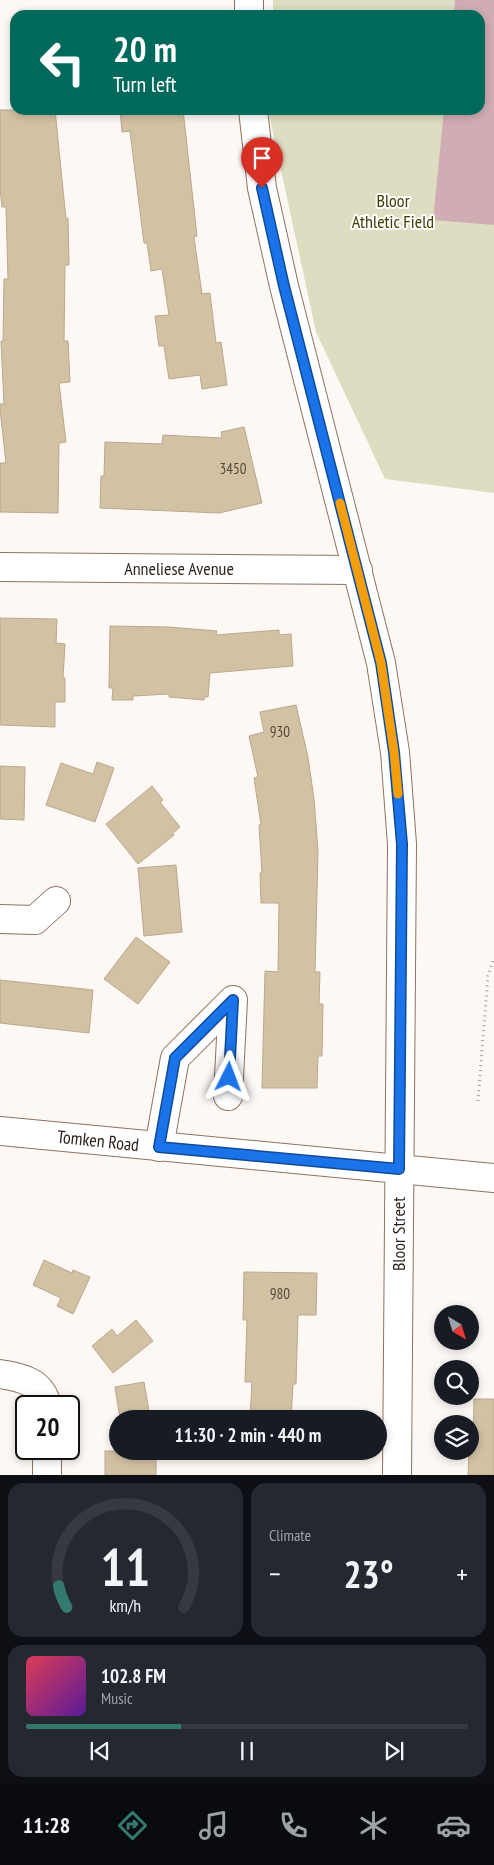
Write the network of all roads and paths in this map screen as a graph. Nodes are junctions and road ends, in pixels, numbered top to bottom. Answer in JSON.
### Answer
{"nodes":[{"id":1,"x":255,"y":115,"type":"edge"},
{"id":2,"x":0,"y":567,"type":"edge"},
{"id":3,"x":358,"y":570,"type":"junction"},
{"id":4,"x":56,"y":901,"type":"dead end"},
{"id":5,"x":0,"y":919,"type":"edge"},
{"id":6,"x":494,"y":958,"type":"edge"},
{"id":7,"x":228,"y":1096,"type":"dead end"},
{"id":8,"x":478,"y":1101,"type":"dead end"},
{"id":9,"x":0,"y":1131,"type":"edge"},
{"id":10,"x":159,"y":1147,"type":"junction"},
{"id":11,"x":399,"y":1169,"type":"junction"},
{"id":12,"x":494,"y":1178,"type":"edge"},
{"id":13,"x":0,"y":1374,"type":"edge"},
{"id":14,"x":43,"y":1395,"type":"edge"},
{"id":15,"x":47,"y":1460,"type":"edge"},
{"id":16,"x":47,"y":1475,"type":"edge"},
{"id":17,"x":397,"y":1475,"type":"edge"}],
"edges":[{"from":1,"to":3,"type":"street","name":"Bloor Street"},
{"from":2,"to":3,"type":"street","name":"Anneliese Avenue"},
{"from":3,"to":11,"type":"street","name":"Bloor Street"},
{"from":4,"to":5,"type":"street"},
{"from":6,"to":8,"type":"path"},
{"from":7,"to":10,"type":"street"},
{"from":9,"to":10,"type":"street","name":"Tomken Road"},
{"from":10,"to":11,"type":"street","name":"Tomken Road"},
{"from":11,"to":12,"type":"street","name":"Tomken Road"},
{"from":11,"to":17,"type":"street","name":"Bloor Street"},
{"from":13,"to":14,"type":"street"},
{"from":15,"to":16,"type":"street"}]}
